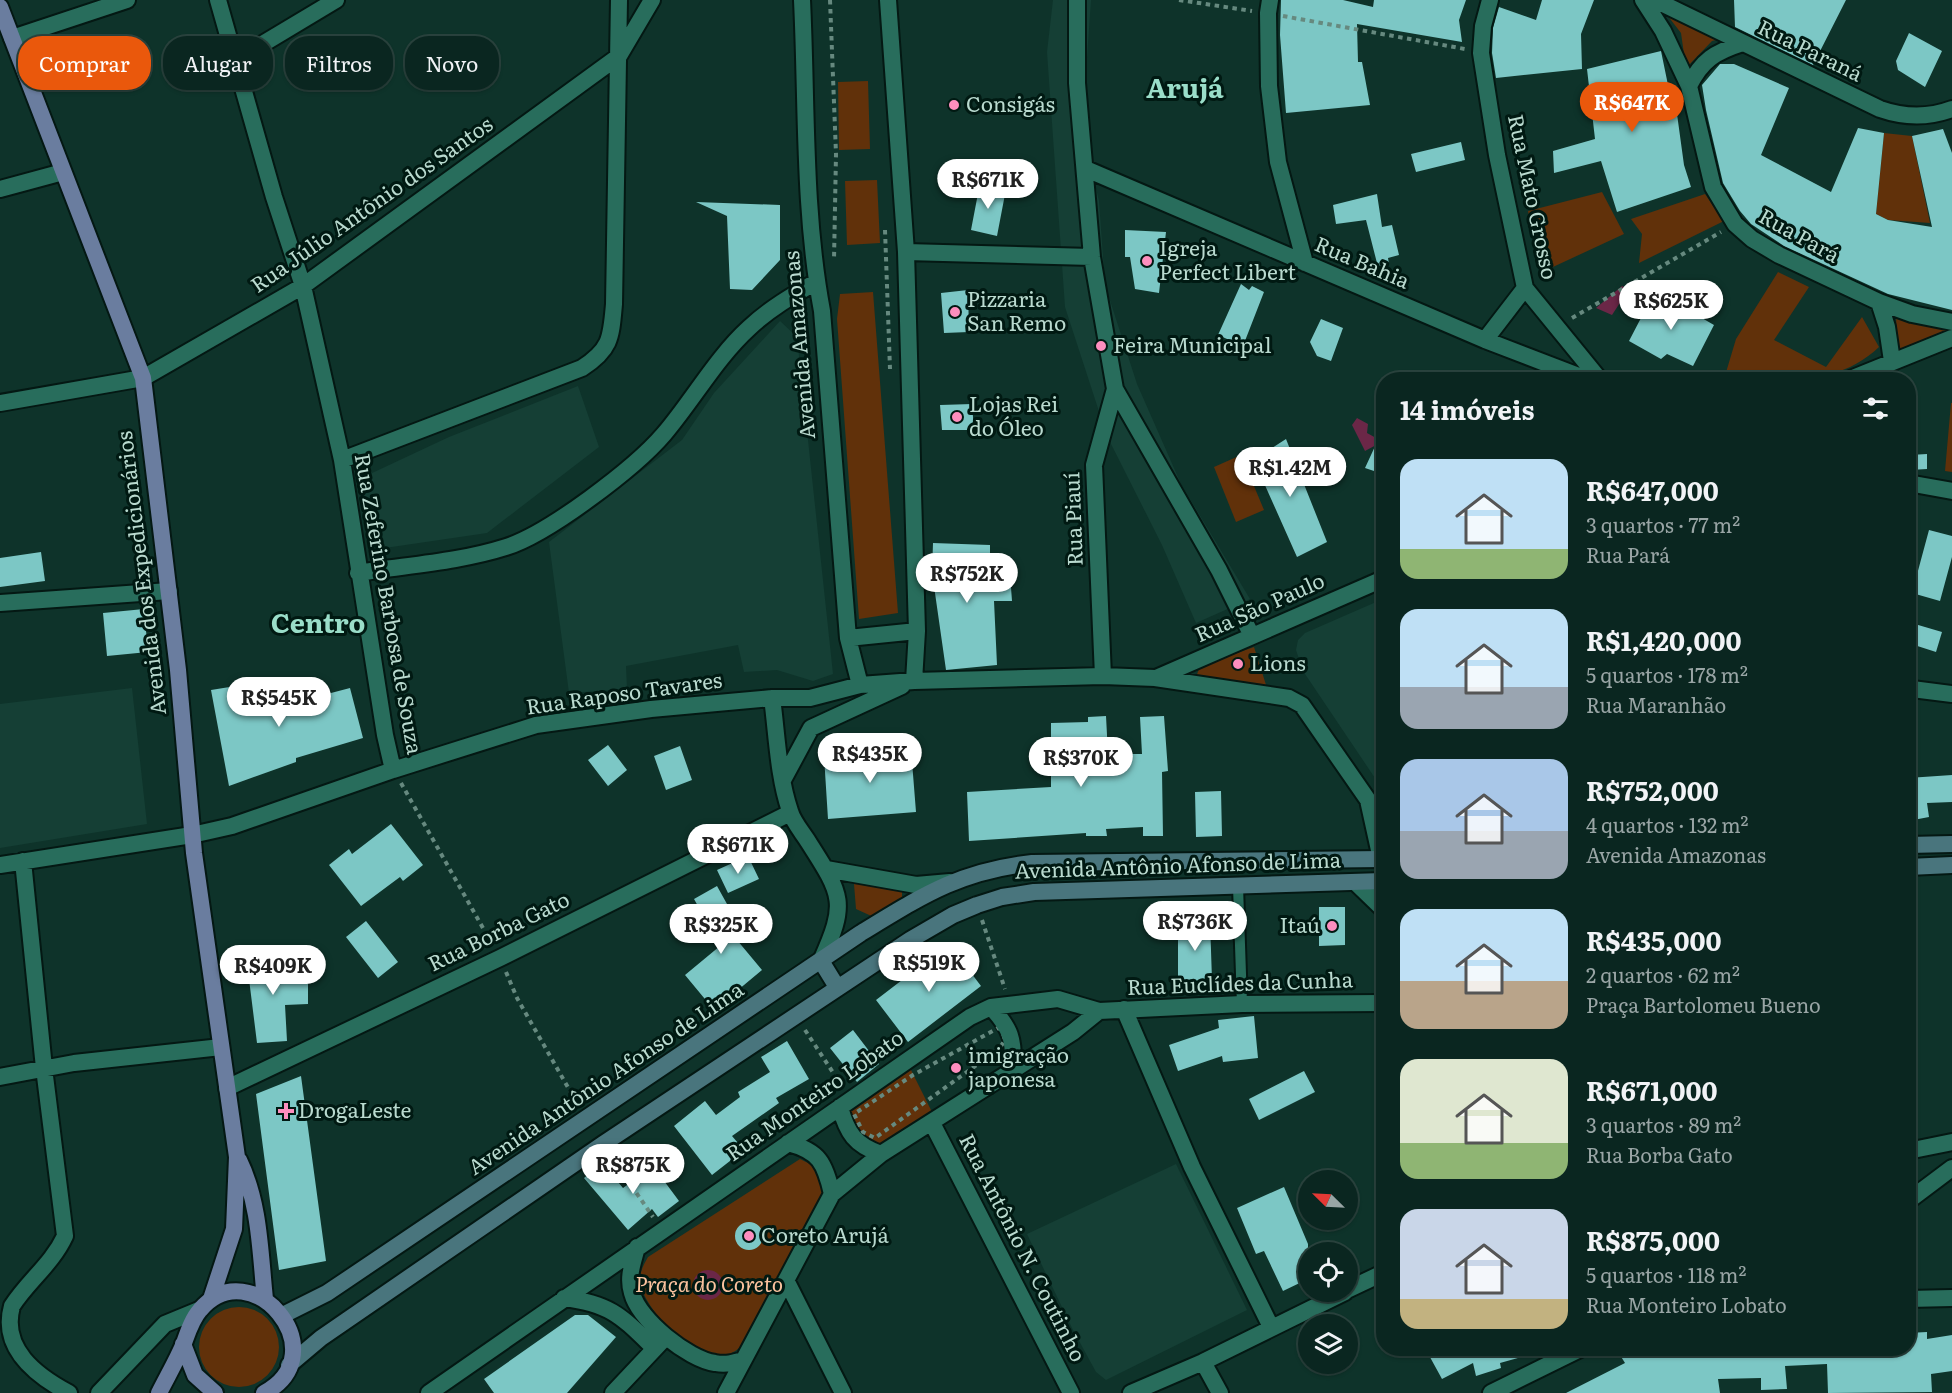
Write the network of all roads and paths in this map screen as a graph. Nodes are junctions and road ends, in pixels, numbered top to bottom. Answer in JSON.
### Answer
{"nodes":[{"id":1,"x":127,"y":0,"type":"edge"},
{"id":2,"x":218,"y":0,"type":"edge"},
{"id":3,"x":336,"y":0,"type":"edge"},
{"id":4,"x":619,"y":0,"type":"edge"},
{"id":5,"x":652,"y":0,"type":"edge"},
{"id":6,"x":802,"y":0,"type":"edge"},
{"id":7,"x":830,"y":0,"type":"edge"},
{"id":8,"x":888,"y":0,"type":"edge"},
{"id":9,"x":1077,"y":0,"type":"edge"},
{"id":10,"x":1179,"y":0,"type":"edge"},
{"id":11,"x":1490,"y":0,"type":"edge"},
{"id":12,"x":1642,"y":0,"type":"edge"},
{"id":13,"x":1655,"y":0,"type":"edge"},
{"id":14,"x":1269,"y":6,"type":"edge"},
{"id":15,"x":0,"y":7,"type":"edge"},
{"id":16,"x":229,"y":36,"type":"edge"},
{"id":17,"x":12,"y":38,"type":"junction"},
{"id":18,"x":273,"y":38,"type":"edge"},
{"id":19,"x":1743,"y":43,"type":"junction"},
{"id":20,"x":1481,"y":52,"type":"junction"},
{"id":21,"x":619,"y":56,"type":"junction"},
{"id":22,"x":1689,"y":86,"type":"junction"},
{"id":23,"x":244,"y":90,"type":"edge"},
{"id":24,"x":1952,"y":109,"type":"edge"},
{"id":25,"x":1086,"y":169,"type":"junction"},
{"id":26,"x":63,"y":172,"type":"junction"},
{"id":27,"x":0,"y":189,"type":"edge"},
{"id":28,"x":885,"y":219,"type":"dead end"},
{"id":29,"x":1735,"y":224,"type":"junction"},
{"id":30,"x":906,"y":252,"type":"junction"},
{"id":31,"x":1092,"y":257,"type":"junction"},
{"id":32,"x":834,"y":263,"type":"dead end"},
{"id":33,"x":1305,"y":263,"type":"junction"},
{"id":34,"x":816,"y":282,"type":"junction"},
{"id":35,"x":303,"y":286,"type":"junction"},
{"id":36,"x":1525,"y":288,"type":"junction"},
{"id":37,"x":1879,"y":302,"type":"junction"},
{"id":38,"x":1952,"y":322,"type":"edge"},
{"id":39,"x":1556,"y":327,"type":"junction"},
{"id":40,"x":1952,"y":338,"type":"edge"},
{"id":41,"x":1485,"y":340,"type":"junction"},
{"id":42,"x":1892,"y":361,"type":"junction"},
{"id":43,"x":1568,"y":372,"type":"edge"},
{"id":44,"x":1593,"y":372,"type":"edge"},
{"id":45,"x":1867,"y":372,"type":"edge"},
{"id":46,"x":890,"y":373,"type":"dead end"},
{"id":47,"x":143,"y":378,"type":"junction"},
{"id":48,"x":1115,"y":389,"type":"junction"},
{"id":49,"x":0,"y":403,"type":"edge"},
{"id":50,"x":342,"y":460,"type":"junction"},
{"id":51,"x":1916,"y":484,"type":"edge"},
{"id":52,"x":1952,"y":490,"type":"edge"},
{"id":53,"x":358,"y":573,"type":"junction"},
{"id":54,"x":1376,"y":582,"type":"edge"},
{"id":55,"x":169,"y":591,"type":"junction"},
{"id":56,"x":0,"y":603,"type":"edge"},
{"id":57,"x":917,"y":631,"type":"junction"},
{"id":58,"x":1252,"y":636,"type":"junction"},
{"id":59,"x":848,"y":638,"type":"junction"},
{"id":60,"x":1103,"y":676,"type":"junction"},
{"id":61,"x":1155,"y":678,"type":"junction"},
{"id":62,"x":914,"y":681,"type":"junction"},
{"id":63,"x":860,"y":685,"type":"junction"},
{"id":64,"x":1916,"y":690,"type":"edge"},
{"id":65,"x":1952,"y":694,"type":"edge"},
{"id":66,"x":772,"y":698,"type":"junction"},
{"id":67,"x":810,"y":698,"type":"junction"},
{"id":68,"x":811,"y":728,"type":"junction"},
{"id":69,"x":393,"y":770,"type":"junction"},
{"id":70,"x":783,"y":780,"type":"junction"},
{"id":71,"x":790,"y":813,"type":"junction"},
{"id":72,"x":1376,"y":834,"type":"edge"},
{"id":73,"x":192,"y":835,"type":"junction"},
{"id":74,"x":1952,"y":843,"type":"edge"},
{"id":75,"x":1916,"y":845,"type":"edge"},
{"id":76,"x":1376,"y":859,"type":"edge"},
{"id":77,"x":1314,"y":860,"type":"junction"},
{"id":78,"x":23,"y":861,"type":"junction"},
{"id":79,"x":1032,"y":863,"type":"junction"},
{"id":80,"x":0,"y":865,"type":"edge"},
{"id":81,"x":1952,"y":865,"type":"edge"},
{"id":82,"x":1916,"y":867,"type":"edge"},
{"id":83,"x":825,"y":869,"type":"junction"},
{"id":84,"x":1376,"y":881,"type":"edge"},
{"id":85,"x":951,"y":882,"type":"junction"},
{"id":86,"x":1355,"y":882,"type":"junction"},
{"id":87,"x":1314,"y":883,"type":"junction"},
{"id":88,"x":1238,"y":886,"type":"junction"},
{"id":89,"x":1034,"y":892,"type":"junction"},
{"id":90,"x":1376,"y":902,"type":"edge"},
{"id":91,"x":977,"y":905,"type":"junction"},
{"id":92,"x":500,"y":958,"type":"junction"},
{"id":93,"x":821,"y":961,"type":"junction"},
{"id":94,"x":837,"y":987,"type":"junction"},
{"id":95,"x":1376,"y":1003,"type":"edge"},
{"id":96,"x":1010,"y":1004,"type":"junction"},
{"id":97,"x":1242,"y":1004,"type":"junction"},
{"id":98,"x":991,"y":1007,"type":"junction"},
{"id":99,"x":1124,"y":1009,"type":"junction"},
{"id":100,"x":1099,"y":1011,"type":"junction"},
{"id":101,"x":795,"y":1015,"type":"junction"},
{"id":102,"x":986,"y":1033,"type":"joint"},
{"id":103,"x":221,"y":1047,"type":"junction"},
{"id":104,"x":44,"y":1068,"type":"junction"},
{"id":105,"x":1012,"y":1069,"type":"junction"},
{"id":106,"x":0,"y":1077,"type":"edge"},
{"id":107,"x":227,"y":1088,"type":"junction"},
{"id":108,"x":845,"y":1103,"type":"junction"},
{"id":109,"x":586,"y":1119,"type":"junction"},
{"id":110,"x":932,"y":1123,"type":"junction"},
{"id":111,"x":1952,"y":1142,"type":"edge"},
{"id":112,"x":788,"y":1143,"type":"junction"},
{"id":113,"x":603,"y":1144,"type":"junction"},
{"id":114,"x":1916,"y":1149,"type":"edge"},
{"id":115,"x":881,"y":1154,"type":"junction"},
{"id":116,"x":237,"y":1157,"type":"junction"},
{"id":117,"x":1952,"y":1168,"type":"edge"},
{"id":118,"x":832,"y":1194,"type":"junction"},
{"id":119,"x":1916,"y":1195,"type":"edge"},
{"id":120,"x":662,"y":1230,"type":"junction"},
{"id":121,"x":637,"y":1247,"type":"junction"},
{"id":122,"x":1376,"y":1276,"type":"edge"},
{"id":123,"x":786,"y":1280,"type":"junction"},
{"id":124,"x":1358,"y":1285,"type":"edge"},
{"id":125,"x":564,"y":1298,"type":"junction"},
{"id":126,"x":1952,"y":1298,"type":"edge"},
{"id":127,"x":265,"y":1299,"type":"junction"},
{"id":128,"x":1916,"y":1299,"type":"edge"},
{"id":129,"x":1323,"y":1302,"type":"edge"},
{"id":130,"x":205,"y":1305,"type":"junction"},
{"id":131,"x":283,"y":1315,"type":"junction"},
{"id":132,"x":1271,"y":1327,"type":"junction"},
{"id":133,"x":666,"y":1336,"type":"junction"},
{"id":134,"x":183,"y":1344,"type":"junction"},
{"id":135,"x":654,"y":1348,"type":"junction"},
{"id":136,"x":1566,"y":1356,"type":"edge"},
{"id":137,"x":743,"y":1360,"type":"junction"},
{"id":138,"x":1203,"y":1362,"type":"junction"},
{"id":139,"x":289,"y":1365,"type":"junction"},
{"id":140,"x":278,"y":1388,"type":"edge"},
{"id":141,"x":69,"y":1393,"type":"edge"},
{"id":142,"x":99,"y":1393,"type":"edge"},
{"id":143,"x":159,"y":1393,"type":"edge"},
{"id":144,"x":215,"y":1393,"type":"edge"},
{"id":145,"x":264,"y":1393,"type":"edge"},
{"id":146,"x":429,"y":1393,"type":"edge"},
{"id":147,"x":613,"y":1393,"type":"edge"},
{"id":148,"x":726,"y":1393,"type":"edge"},
{"id":149,"x":843,"y":1393,"type":"edge"},
{"id":150,"x":1071,"y":1393,"type":"edge"},
{"id":151,"x":1131,"y":1393,"type":"edge"},
{"id":152,"x":1220,"y":1393,"type":"edge"},
{"id":153,"x":1491,"y":1393,"type":"edge"}],
"edges":[{"from":1,"to":17,"type":"street"},
{"from":2,"to":16,"type":"street","name":"Rua Zeferino Barbosa de Souza"},
{"from":3,"to":18,"type":"street"},
{"from":4,"to":21,"type":"street"},
{"from":5,"to":21,"type":"street"},
{"from":6,"to":34,"type":"street","name":"Avenida Amazonas"},
{"from":7,"to":32,"type":"path"},
{"from":8,"to":30,"type":"street"},
{"from":9,"to":25,"type":"street","name":"Rua Piauí"},
{"from":10,"to":14,"type":"path"},
{"from":11,"to":20,"type":"street","name":"Rua Mato Grosso"},
{"from":12,"to":22,"type":"street","name":"Rua Pará"},
{"from":13,"to":19,"type":"street","name":"Rua Paraná"},
{"from":14,"to":20,"type":"path"},
{"from":14,"to":33,"type":"street"},
{"from":15,"to":17,"type":"main road","name":"Avenida dos Expedicionários"},
{"from":17,"to":26,"type":"main road","name":"Avenida dos Expedicionários"},
{"from":19,"to":22,"type":"street"},
{"from":19,"to":24,"type":"street","name":"Rua Paraná"},
{"from":20,"to":36,"type":"street","name":"Rua Mato Grosso"},
{"from":21,"to":35,"type":"street","name":"Rua Júlio Antônio dos Santos"},
{"from":21,"to":50,"type":"street"},
{"from":22,"to":29,"type":"street","name":"Rua Pará"},
{"from":23,"to":35,"type":"street","name":"Rua Zeferino Barbosa de Souza"},
{"from":25,"to":31,"type":"street","name":"Rua Piauí"},
{"from":25,"to":33,"type":"street","name":"Rua Bahia"},
{"from":26,"to":27,"type":"street"},
{"from":26,"to":47,"type":"main road","name":"Avenida dos Expedicionários"},
{"from":28,"to":46,"type":"path"},
{"from":29,"to":37,"type":"street","name":"Rua Pará"},
{"from":29,"to":39,"type":"path"},
{"from":30,"to":31,"type":"street"},
{"from":30,"to":57,"type":"street"},
{"from":31,"to":48,"type":"street","name":"Rua Piauí"},
{"from":33,"to":41,"type":"street","name":"Rua Bahia"},
{"from":34,"to":53,"type":"street"},
{"from":34,"to":59,"type":"street","name":"Avenida Amazonas"},
{"from":35,"to":47,"type":"street","name":"Rua Júlio Antônio dos Santos"},
{"from":35,"to":50,"type":"street","name":"Rua Zeferino Barbosa de Souza"},
{"from":36,"to":39,"type":"street","name":"Rua Mato Grosso"},
{"from":36,"to":41,"type":"street"},
{"from":37,"to":38,"type":"street","name":"Rua Pará"},
{"from":37,"to":42,"type":"street"},
{"from":39,"to":44,"type":"street","name":"Rua Mato Grosso"},
{"from":40,"to":42,"type":"street"},
{"from":41,"to":43,"type":"street","name":"Rua Bahia"},
{"from":42,"to":45,"type":"street"},
{"from":47,"to":49,"type":"street","name":"Rua Júlio Antônio dos Santos"},
{"from":47,"to":55,"type":"main road","name":"Avenida dos Expedicionários"},
{"from":48,"to":58,"type":"street"},
{"from":48,"to":60,"type":"street","name":"Rua Piauí"},
{"from":50,"to":53,"type":"street","name":"Rua Zeferino Barbosa de Souza"},
{"from":51,"to":52,"type":"street"},
{"from":53,"to":69,"type":"street","name":"Rua Zeferino Barbosa de Souza"},
{"from":54,"to":58,"type":"street","name":"Rua São Paulo"},
{"from":55,"to":56,"type":"street"},
{"from":55,"to":73,"type":"main road","name":"Avenida dos Expedicionários"},
{"from":57,"to":59,"type":"street"},
{"from":57,"to":62,"type":"street"},
{"from":58,"to":61,"type":"street","name":"Rua São Paulo"},
{"from":59,"to":63,"type":"street","name":"Avenida Amazonas"},
{"from":60,"to":61,"type":"street","name":"Rua Raposo Tavares"},
{"from":60,"to":62,"type":"street","name":"Rua Raposo Tavares"},
{"from":61,"to":72,"type":"street","name":"Rua Raposo Tavares"},
{"from":62,"to":63,"type":"street","name":"Rua Raposo Tavares"},
{"from":62,"to":68,"type":"street"},
{"from":63,"to":67,"type":"street","name":"Rua Raposo Tavares"},
{"from":64,"to":65,"type":"street"},
{"from":66,"to":67,"type":"street","name":"Rua Raposo Tavares"},
{"from":66,"to":69,"type":"street","name":"Rua Raposo Tavares"},
{"from":66,"to":70,"type":"street"},
{"from":67,"to":68,"type":"street"},
{"from":68,"to":70,"type":"street"},
{"from":69,"to":73,"type":"street","name":"Rua Raposo Tavares"},
{"from":69,"to":92,"type":"path","name":"Rua Zeferino Barbosa de Souza"},
{"from":70,"to":71,"type":"street"},
{"from":71,"to":83,"type":"street"},
{"from":71,"to":92,"type":"street","name":"Rua Borba Gato"},
{"from":73,"to":78,"type":"street","name":"Rua Raposo Tavares"},
{"from":73,"to":103,"type":"main road","name":"Avenida dos Expedicionários"},
{"from":74,"to":75,"type":"main road"},
{"from":76,"to":77,"type":"main road","name":"Avenida Antônio Afonso de Lima"},
{"from":77,"to":79,"type":"main road","name":"Avenida Antônio Afonso de Lima"},
{"from":77,"to":87,"type":"main road"},
{"from":78,"to":80,"type":"street","name":"Rua Raposo Tavares"},
{"from":78,"to":104,"type":"street"},
{"from":79,"to":85,"type":"main road","name":"Avenida Antônio Afonso de Lima"},
{"from":79,"to":89,"type":"main road"},
{"from":81,"to":82,"type":"main road"},
{"from":83,"to":85,"type":"street"},
{"from":83,"to":93,"type":"street"},
{"from":84,"to":86,"type":"main road","name":"Avenida Antônio Afonso de Lima"},
{"from":85,"to":93,"type":"main road","name":"Avenida Antônio Afonso de Lima"},
{"from":86,"to":87,"type":"main road","name":"Avenida Antônio Afonso de Lima"},
{"from":86,"to":90,"type":"street"},
{"from":87,"to":88,"type":"main road","name":"Avenida Antônio Afonso de Lima"},
{"from":88,"to":89,"type":"main road","name":"Avenida Antônio Afonso de Lima"},
{"from":88,"to":97,"type":"lane"},
{"from":89,"to":91,"type":"main road","name":"Avenida Antônio Afonso de Lima"},
{"from":91,"to":94,"type":"main road","name":"Avenida Antônio Afonso de Lima"},
{"from":91,"to":96,"type":"path"},
{"from":92,"to":107,"type":"street","name":"Rua Borba Gato"},
{"from":92,"to":109,"type":"path","name":"Rua Zeferino Barbosa de Souza"},
{"from":93,"to":94,"type":"main road"},
{"from":93,"to":109,"type":"main road","name":"Avenida Antônio Afonso de Lima"},
{"from":94,"to":101,"type":"main road","name":"Avenida Antônio Afonso de Lima"},
{"from":95,"to":97,"type":"street","name":"Rua Euclídes da Cunha"},
{"from":96,"to":98,"type":"street","name":"Rua Monteiro Lobato"},
{"from":96,"to":100,"type":"street","name":"Rua Monteiro Lobato"},
{"from":97,"to":99,"type":"street","name":"Rua Euclídes da Cunha"},
{"from":98,"to":105,"type":"street"},
{"from":98,"to":108,"type":"street","name":"Rua Monteiro Lobato"},
{"from":99,"to":100,"type":"street","name":"Rua Euclídes da Cunha"},
{"from":99,"to":132,"type":"street"},
{"from":100,"to":105,"type":"street"},
{"from":101,"to":108,"type":"path"},
{"from":101,"to":113,"type":"main road","name":"Avenida Antônio Afonso de Lima"},
{"from":102,"to":102,"type":"path"},
{"from":103,"to":104,"type":"street"},
{"from":103,"to":107,"type":"main road","name":"Avenida dos Expedicionários"},
{"from":104,"to":106,"type":"street"},
{"from":104,"to":141,"type":"street"},
{"from":105,"to":110,"type":"street"},
{"from":107,"to":116,"type":"main road","name":"Avenida dos Expedicionários"},
{"from":108,"to":112,"type":"street","name":"Rua Monteiro Lobato"},
{"from":108,"to":115,"type":"street"},
{"from":109,"to":131,"type":"main road","name":"Avenida Antônio Afonso de Lima"},
{"from":110,"to":115,"type":"street"},
{"from":110,"to":150,"type":"street","name":"Rua Antônio N. Coutinho"},
{"from":111,"to":114,"type":"street"},
{"from":112,"to":118,"type":"street"},
{"from":112,"to":120,"type":"street","name":"Rua Monteiro Lobato"},
{"from":113,"to":120,"type":"path"},
{"from":113,"to":139,"type":"main road","name":"Avenida Antônio Afonso de Lima"},
{"from":115,"to":118,"type":"street"},
{"from":116,"to":127,"type":"main road","name":"Avenida dos Expedicionários"},
{"from":116,"to":130,"type":"main road","name":"Avenida dos Expedicionários"},
{"from":117,"to":119,"type":"street"},
{"from":118,"to":123,"type":"street"},
{"from":120,"to":121,"type":"street","name":"Rua Monteiro Lobato"},
{"from":121,"to":125,"type":"street","name":"Rua Monteiro Lobato"},
{"from":121,"to":133,"type":"street"},
{"from":122,"to":124,"type":"street"},
{"from":123,"to":137,"type":"street"},
{"from":123,"to":149,"type":"street"},
{"from":125,"to":135,"type":"street"},
{"from":125,"to":146,"type":"street","name":"Rua Monteiro Lobato"},
{"from":126,"to":128,"type":"street"},
{"from":127,"to":130,"type":"main road"},
{"from":127,"to":131,"type":"main road"},
{"from":129,"to":132,"type":"street"},
{"from":130,"to":134,"type":"main road","name":"Avenida dos Expedicionários"},
{"from":130,"to":142,"type":"street"},
{"from":131,"to":139,"type":"main road"},
{"from":132,"to":138,"type":"street"},
{"from":133,"to":135,"type":"street"},
{"from":133,"to":137,"type":"street"},
{"from":134,"to":143,"type":"main road","name":"Avenida dos Expedicionários"},
{"from":134,"to":144,"type":"main road"},
{"from":135,"to":147,"type":"street"},
{"from":136,"to":153,"type":"street"},
{"from":137,"to":148,"type":"street"},
{"from":138,"to":151,"type":"street"},
{"from":138,"to":152,"type":"street"},
{"from":139,"to":140,"type":"main road"},
{"from":140,"to":145,"type":"main road"}]}
